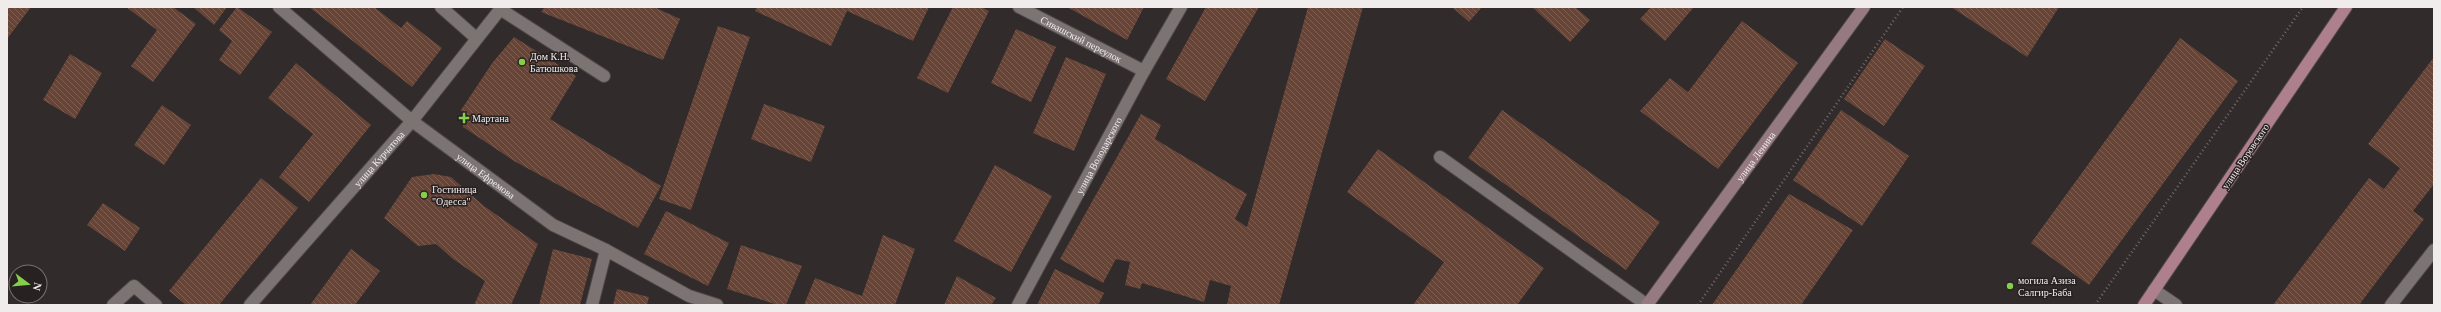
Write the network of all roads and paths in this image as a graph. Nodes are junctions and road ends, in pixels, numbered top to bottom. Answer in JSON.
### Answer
{"nodes":[{"id":1,"x":279,"y":7,"type":"edge"},
{"id":2,"x":441,"y":7,"type":"edge"},
{"id":3,"x":1019,"y":7,"type":"edge"},
{"id":4,"x":1182,"y":7,"type":"edge"},
{"id":5,"x":1864,"y":7,"type":"edge"},
{"id":6,"x":1903,"y":7,"type":"edge"},
{"id":7,"x":2303,"y":7,"type":"edge"},
{"id":8,"x":2346,"y":7,"type":"edge"},
{"id":9,"x":501,"y":8,"type":"edge"},
{"id":10,"x":476,"y":38,"type":"junction"},
{"id":11,"x":1144,"y":72,"type":"junction"},
{"id":12,"x":604,"y":76,"type":"dead end"},
{"id":13,"x":412,"y":121,"type":"junction"},
{"id":14,"x":1440,"y":157,"type":"dead end"},
{"id":15,"x":606,"y":250,"type":"junction"},
{"id":16,"x":2434,"y":250,"type":"edge"},
{"id":17,"x":2154,"y":290,"type":"junction"},
{"id":18,"x":113,"y":305,"type":"edge"},
{"id":19,"x":156,"y":305,"type":"edge"},
{"id":20,"x":250,"y":305,"type":"edge"},
{"id":21,"x":592,"y":305,"type":"edge"},
{"id":22,"x":717,"y":305,"type":"edge"},
{"id":23,"x":1018,"y":305,"type":"edge"},
{"id":24,"x":1647,"y":305,"type":"edge"},
{"id":25,"x":1698,"y":305,"type":"edge"},
{"id":26,"x":2095,"y":305,"type":"edge"},
{"id":27,"x":2144,"y":305,"type":"edge"},
{"id":28,"x":2176,"y":305,"type":"edge"},
{"id":29,"x":2391,"y":305,"type":"edge"}],
"edges":[{"from":1,"to":13,"type":"street","name":"улица Ефремова"},
{"from":2,"to":10,"type":"street"},
{"from":3,"to":11,"type":"street","name":"Сивашский переулок"},
{"from":4,"to":11,"type":"street","name":"улица Володарского"},
{"from":5,"to":24,"type":"main road","name":"улица Ленина"},
{"from":6,"to":25,"type":"path"},
{"from":7,"to":26,"type":"path"},
{"from":8,"to":17,"type":"main road","name":"улица Воровского"},
{"from":9,"to":10,"type":"street","name":"улица Курчатова"},
{"from":9,"to":12,"type":"street"},
{"from":10,"to":13,"type":"street","name":"улица Курчатова"},
{"from":11,"to":23,"type":"street","name":"улица Володарского"},
{"from":13,"to":15,"type":"street","name":"улица Ефремова"},
{"from":13,"to":20,"type":"street","name":"улица Курчатова"},
{"from":14,"to":24,"type":"street"},
{"from":15,"to":21,"type":"street"},
{"from":15,"to":22,"type":"street","name":"улица Ефремова"},
{"from":16,"to":29,"type":"street"},
{"from":17,"to":27,"type":"main road","name":"улица Воровского"},
{"from":17,"to":28,"type":"street"},
{"from":18,"to":19,"type":"street"}]}
